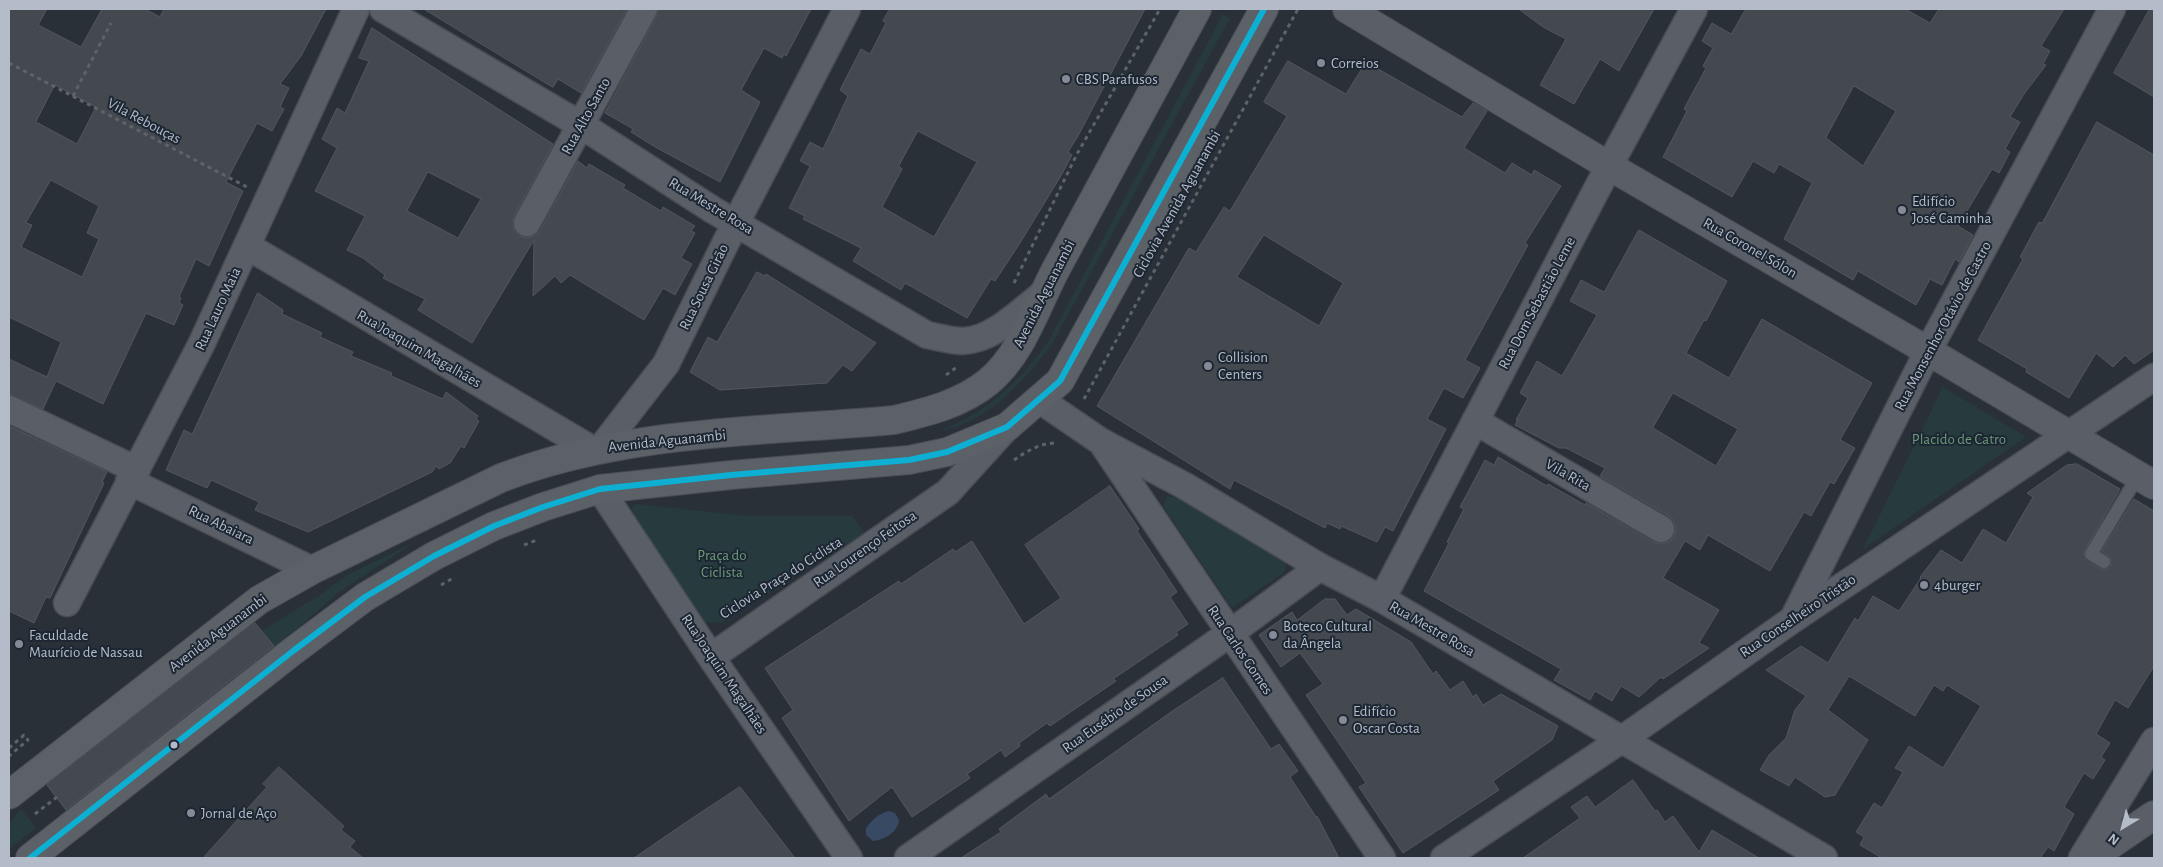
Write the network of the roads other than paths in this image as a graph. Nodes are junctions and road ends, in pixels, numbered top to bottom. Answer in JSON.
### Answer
{"nodes":[{"id":1,"x":356,"y":9,"type":"edge"},
{"id":2,"x":383,"y":9,"type":"edge"},
{"id":3,"x":644,"y":9,"type":"edge"},
{"id":4,"x":847,"y":9,"type":"edge"},
{"id":5,"x":1197,"y":9,"type":"edge"},
{"id":6,"x":1264,"y":9,"type":"edge"},
{"id":7,"x":1347,"y":9,"type":"edge"},
{"id":8,"x":2112,"y":9,"type":"edge"},
{"id":9,"x":1690,"y":10,"type":"edge"},
{"id":10,"x":581,"y":125,"type":"junction"},
{"id":11,"x":1609,"y":166,"type":"junction"},
{"id":12,"x":737,"y":222,"type":"junction"},
{"id":13,"x":527,"y":223,"type":"dead end"},
{"id":14,"x":247,"y":246,"type":"junction"},
{"id":15,"x":1044,"y":293,"type":"junction"},
{"id":16,"x":1928,"y":350,"type":"junction"},
{"id":17,"x":2154,"y":377,"type":"edge"},
{"id":18,"x":1040,"y":400,"type":"junction"},
{"id":19,"x":9,"y":409,"type":"edge"},
{"id":20,"x":1475,"y":421,"type":"junction"},
{"id":21,"x":1007,"y":427,"type":"junction"},
{"id":22,"x":2068,"y":434,"type":"junction"},
{"id":23,"x":1100,"y":441,"type":"junction"},
{"id":24,"x":597,"y":449,"type":"junction"},
{"id":25,"x":133,"y":476,"type":"junction"},
{"id":26,"x":2146,"y":481,"type":"edge"},
{"id":27,"x":600,"y":489,"type":"junction"},
{"id":28,"x":1661,"y":529,"type":"dead end"},
{"id":29,"x":2104,"y":562,"type":"dead end"},
{"id":30,"x":1320,"y":567,"type":"junction"},
{"id":31,"x":312,"y":570,"type":"junction"},
{"id":32,"x":1382,"y":599,"type":"junction"},
{"id":33,"x":67,"y":604,"type":"dead end"},
{"id":34,"x":1792,"y":620,"type":"junction"},
{"id":35,"x":1230,"y":634,"type":"junction"},
{"id":36,"x":711,"y":657,"type":"junction"},
{"id":37,"x":1621,"y":740,"type":"junction"},
{"id":38,"x":2154,"y":741,"type":"edge"},
{"id":39,"x":9,"y":794,"type":"edge"},
{"id":40,"x":2154,"y":816,"type":"edge"},
{"id":41,"x":30,"y":858,"type":"edge"},
{"id":42,"x":849,"y":858,"type":"edge"},
{"id":43,"x":908,"y":858,"type":"edge"},
{"id":44,"x":1382,"y":858,"type":"edge"},
{"id":45,"x":1444,"y":858,"type":"edge"},
{"id":46,"x":1824,"y":858,"type":"edge"},
{"id":47,"x":2082,"y":858,"type":"edge"},
{"id":48,"x":2091,"y":858,"type":"edge"}],
"edges":[{"from":1,"to":14,"type":"street","name":"Rua Lauro Maia"},
{"from":2,"to":10,"type":"street","name":"Rua Mestre Rosa"},
{"from":3,"to":10,"type":"street","name":"Rua Alto Santo"},
{"from":4,"to":12,"type":"street","name":"Rua Sousa Girão"},
{"from":5,"to":15,"type":"main road","name":"Avenida Aguanambi"},
{"from":6,"to":18,"type":"main road"},
{"from":7,"to":11,"type":"street","name":"Rua Coronel Sólon"},
{"from":8,"to":16,"type":"street","name":"Rua Monsenhor Otávio de Castro"},
{"from":9,"to":11,"type":"street","name":"Rua Dom Sebastião Leme"},
{"from":10,"to":12,"type":"street","name":"Rua Mestre Rosa"},
{"from":10,"to":13,"type":"street","name":"Rua Alto Santo"},
{"from":11,"to":16,"type":"street","name":"Rua Coronel Sólon"},
{"from":11,"to":20,"type":"street","name":"Rua Dom Sebastião Leme"},
{"from":12,"to":15,"type":"street","name":"Rua Mestre Rosa"},
{"from":12,"to":24,"type":"street","name":"Rua Sousa Girão"},
{"from":14,"to":24,"type":"street","name":"Rua Joaquim Magalhães"},
{"from":14,"to":25,"type":"street","name":"Rua Lauro Maia"},
{"from":15,"to":24,"type":"main road","name":"Avenida Aguanambi"},
{"from":16,"to":22,"type":"street","name":"Rua Coronel Sólon"},
{"from":16,"to":34,"type":"street","name":"Rua Monsenhor Otávio de Castro"},
{"from":17,"to":22,"type":"street","name":"Rua Conselheiro Tristão"},
{"from":18,"to":21,"type":"main road"},
{"from":18,"to":23,"type":"street","name":"Rua Mestre Rosa"},
{"from":19,"to":25,"type":"street","name":"Rua Abaiara"},
{"from":20,"to":28,"type":"street","name":"Vila Rita"},
{"from":20,"to":32,"type":"street","name":"Rua Dom Sebastião Leme"},
{"from":21,"to":27,"type":"main road"},
{"from":21,"to":36,"type":"street","name":"Rua Lourenço Feitosa"},
{"from":22,"to":26,"type":"street","name":"Rua Coronel Sólon"},
{"from":22,"to":34,"type":"street","name":"Rua Conselheiro Tristão"},
{"from":23,"to":30,"type":"street","name":"Rua Mestre Rosa"},
{"from":23,"to":35,"type":"street","name":"Rua Carlos Gomes"},
{"from":24,"to":31,"type":"main road","name":"Avenida Aguanambi"},
{"from":25,"to":31,"type":"street","name":"Rua Abaiara"},
{"from":25,"to":33,"type":"street","name":"Rua Lauro Maia"},
{"from":26,"to":29,"type":"lane"},
{"from":27,"to":36,"type":"street","name":"Rua Joaquim Magalhães"},
{"from":27,"to":41,"type":"main road"},
{"from":30,"to":32,"type":"street","name":"Rua Mestre Rosa"},
{"from":30,"to":35,"type":"street","name":"Rua Eusébio de Sousa"},
{"from":31,"to":39,"type":"main road","name":"Avenida Aguanambi"},
{"from":32,"to":37,"type":"street","name":"Rua Mestre Rosa"},
{"from":34,"to":37,"type":"street","name":"Rua Conselheiro Tristão"},
{"from":35,"to":43,"type":"street","name":"Rua Eusébio de Sousa"},
{"from":35,"to":44,"type":"street","name":"Rua Carlos Gomes"},
{"from":36,"to":42,"type":"street","name":"Rua Joaquim Magalhães"},
{"from":37,"to":45,"type":"street","name":"Rua Conselheiro Tristão"},
{"from":37,"to":46,"type":"street","name":"Rua Mestre Rosa"},
{"from":38,"to":47,"type":"street"},
{"from":40,"to":48,"type":"street"}]}
